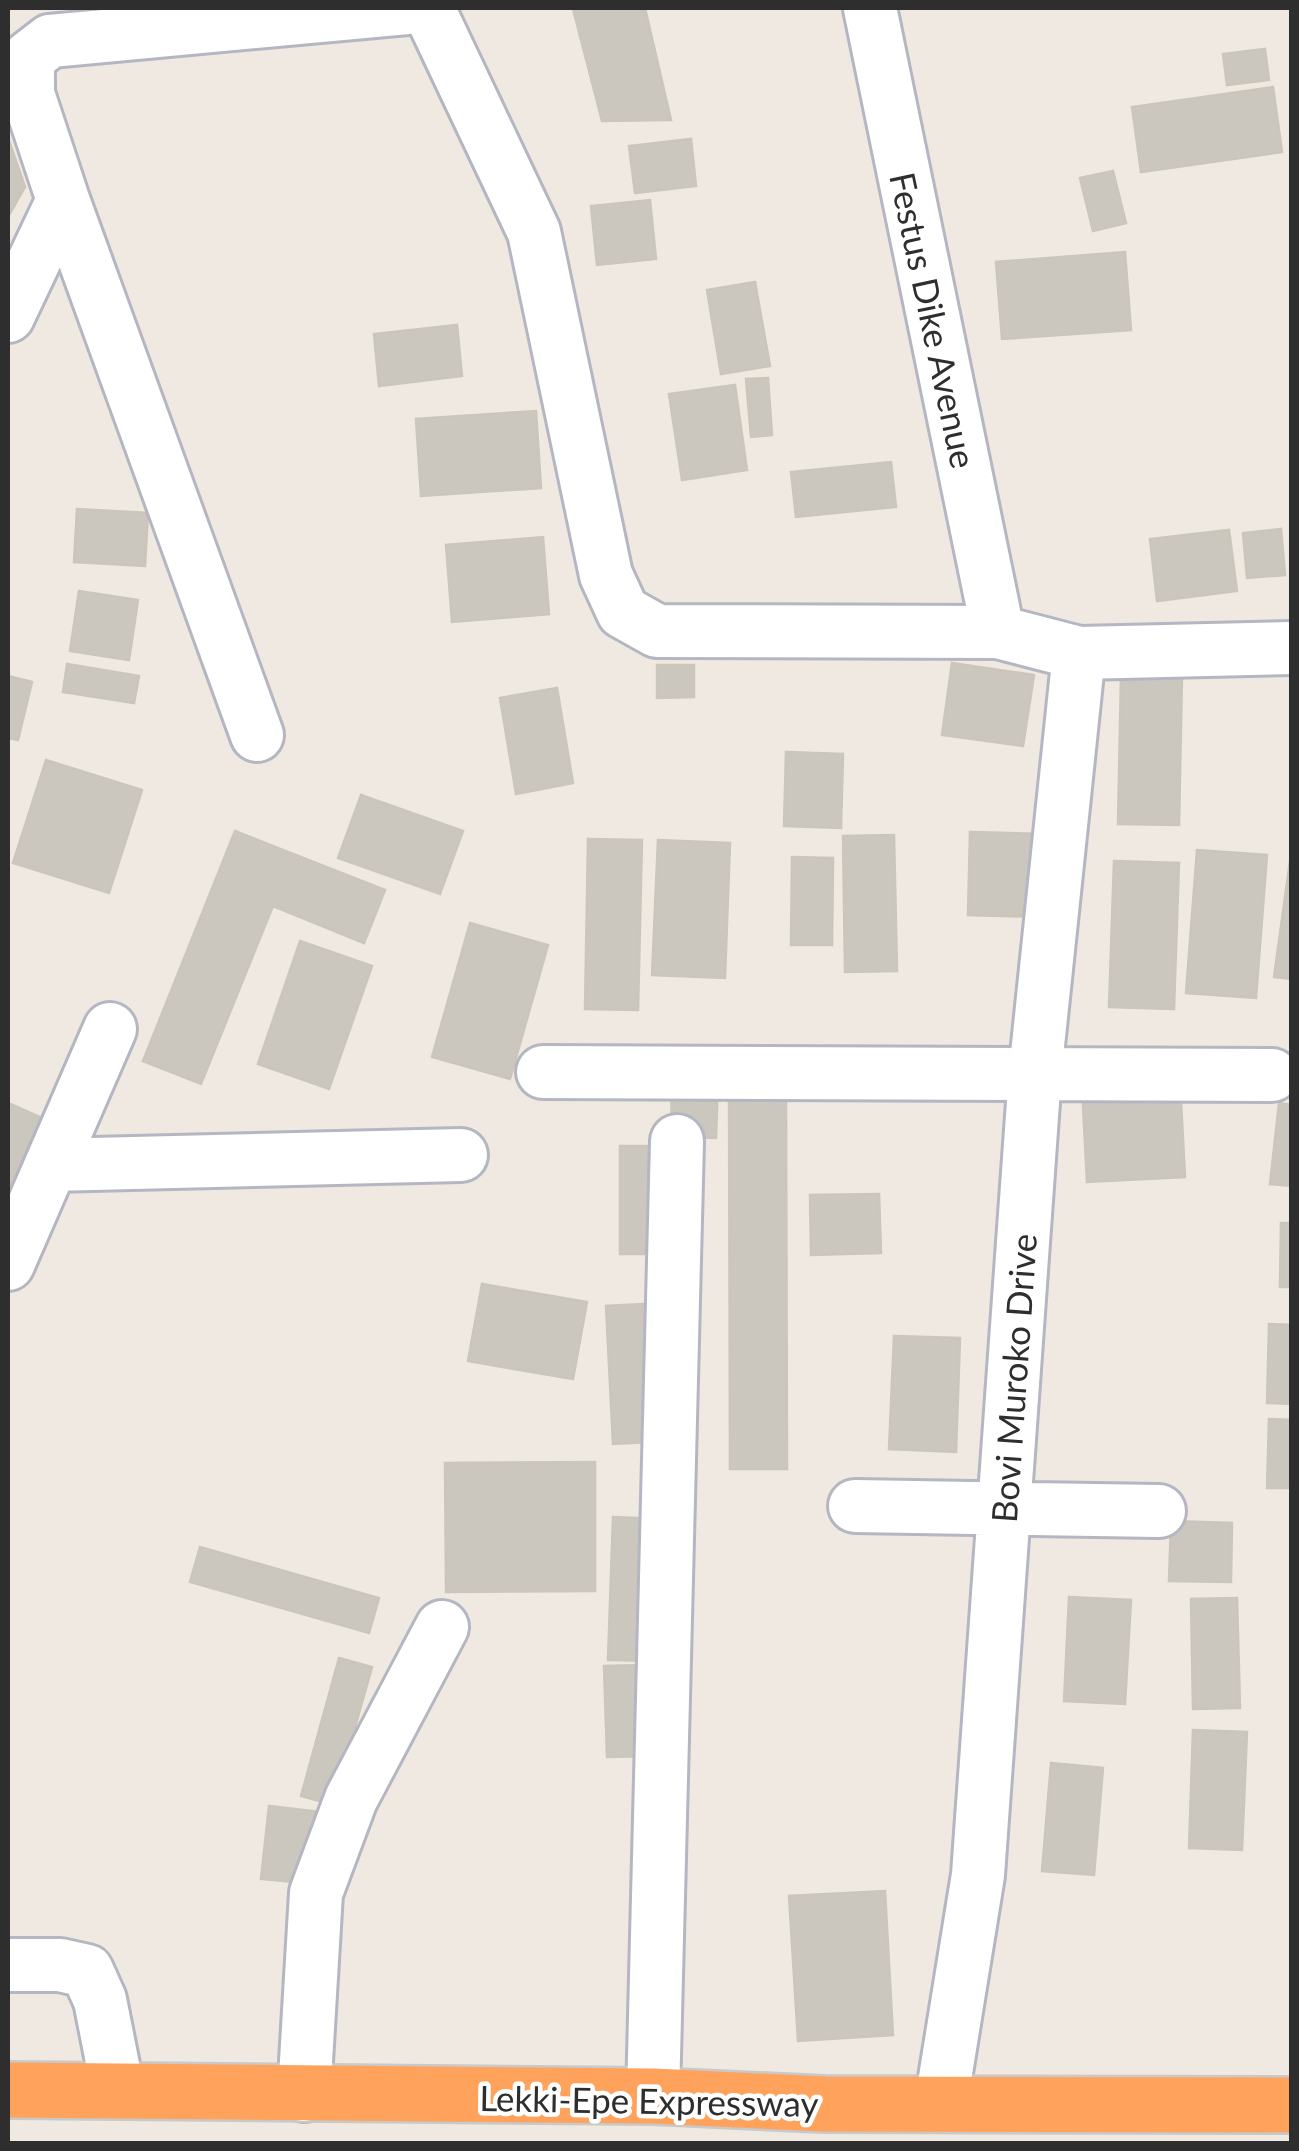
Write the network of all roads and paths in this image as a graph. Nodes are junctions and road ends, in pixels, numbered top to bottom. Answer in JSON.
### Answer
{"nodes":[{"id":1,"x":407,"y":8,"type":"edge"},
{"id":2,"x":428,"y":8,"type":"edge"},
{"id":3,"x":870,"y":8,"type":"edge"},
{"id":4,"x":302,"y":12,"type":"edge"},
{"id":5,"x":63,"y":200,"type":"junction"},
{"id":6,"x":8,"y":316,"type":"edge"},
{"id":7,"x":998,"y":632,"type":"junction"},
{"id":8,"x":1292,"y":648,"type":"edge"},
{"id":9,"x":1079,"y":653,"type":"junction"},
{"id":10,"x":257,"y":735,"type":"dead end"},
{"id":11,"x":110,"y":1029,"type":"dead end"},
{"id":12,"x":542,"y":1072,"type":"dead end"},
{"id":13,"x":1035,"y":1074,"type":"junction"},
{"id":14,"x":1272,"y":1075,"type":"dead end"},
{"id":15,"x":677,"y":1141,"type":"dead end"},
{"id":16,"x":461,"y":1155,"type":"dead end"},
{"id":17,"x":51,"y":1164,"type":"junction"},
{"id":18,"x":8,"y":1264,"type":"edge"},
{"id":19,"x":855,"y":1506,"type":"dead end"},
{"id":20,"x":1004,"y":1508,"type":"junction"},
{"id":21,"x":1159,"y":1511,"type":"dead end"},
{"id":22,"x":442,"y":1627,"type":"dead end"},
{"id":23,"x":8,"y":1964,"type":"edge"},
{"id":24,"x":8,"y":2090,"type":"edge"},
{"id":25,"x":118,"y":2090,"type":"junction"},
{"id":26,"x":304,"y":2094,"type":"junction"},
{"id":27,"x":654,"y":2096,"type":"junction"},
{"id":28,"x":941,"y":2102,"type":"junction"},
{"id":29,"x":1292,"y":2106,"type":"edge"}],
"edges":[{"from":1,"to":4,"type":"street"},
{"from":2,"to":7,"type":"street"},
{"from":3,"to":7,"type":"street","name":"Festus Dike Avenue"},
{"from":4,"to":5,"type":"street"},
{"from":5,"to":6,"type":"street"},
{"from":5,"to":10,"type":"street"},
{"from":7,"to":9,"type":"street"},
{"from":8,"to":9,"type":"street"},
{"from":9,"to":13,"type":"street","name":"Bovi Muroko Drive"},
{"from":11,"to":17,"type":"street"},
{"from":12,"to":13,"type":"street"},
{"from":13,"to":14,"type":"street"},
{"from":13,"to":20,"type":"street","name":"Bovi Muroko Drive"},
{"from":15,"to":27,"type":"street"},
{"from":16,"to":17,"type":"street"},
{"from":17,"to":18,"type":"street"},
{"from":19,"to":20,"type":"street"},
{"from":20,"to":21,"type":"street"},
{"from":20,"to":28,"type":"street","name":"Bovi Muroko Drive"},
{"from":22,"to":26,"type":"street"},
{"from":23,"to":25,"type":"street"},
{"from":24,"to":25,"type":"highway","name":"Lekki-Epe Expressway"},
{"from":25,"to":26,"type":"highway","name":"Lekki-Epe Expressway"},
{"from":26,"to":27,"type":"highway","name":"Lekki-Epe Expressway"},
{"from":27,"to":28,"type":"highway","name":"Lekki-Epe Expressway"},
{"from":28,"to":29,"type":"highway","name":"Lekki-Epe Expressway"}]}
